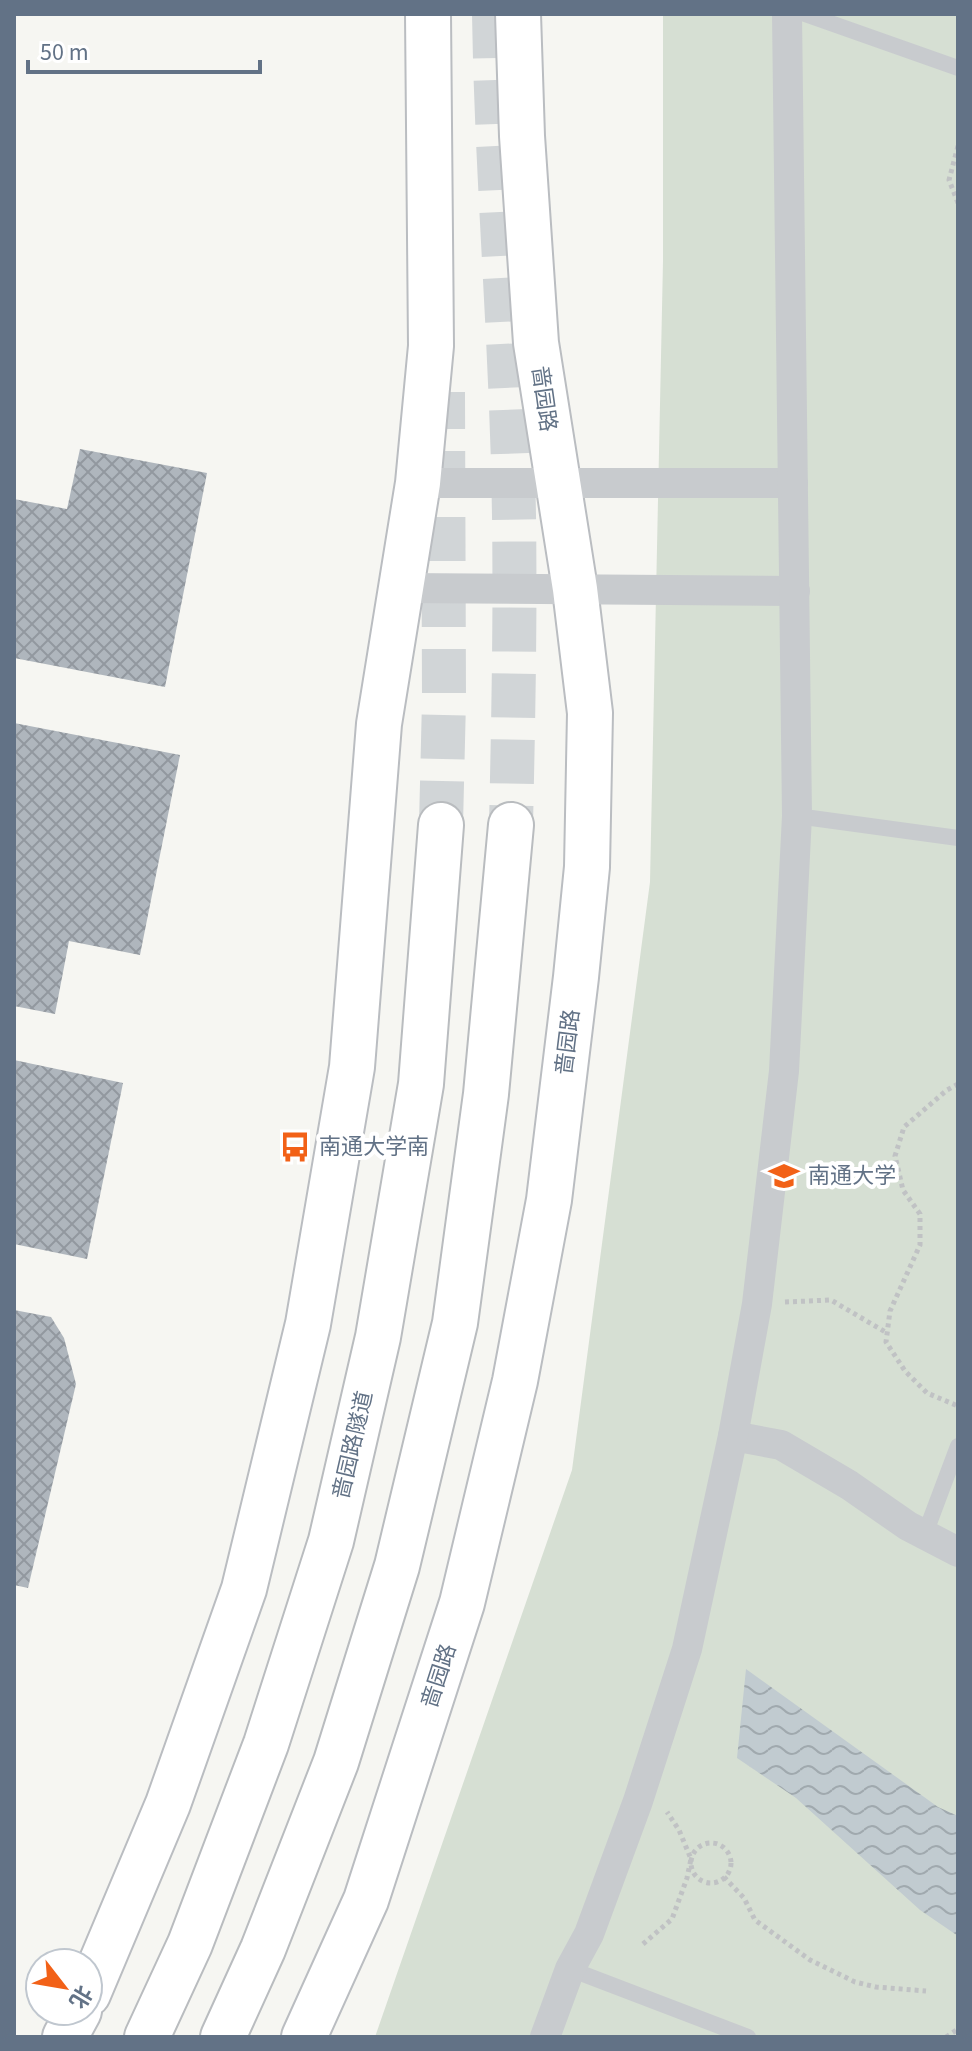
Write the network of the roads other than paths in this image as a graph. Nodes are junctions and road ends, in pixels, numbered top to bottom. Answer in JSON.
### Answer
{"nodes":[{"id":1,"x":428,"y":14,"type":"edge"},
{"id":2,"x":518,"y":14,"type":"edge"},
{"id":3,"x":787,"y":14,"type":"edge"},
{"id":4,"x":805,"y":14,"type":"edge"},
{"id":5,"x":958,"y":68,"type":"edge"},
{"id":6,"x":418,"y":483,"type":"junction"},
{"id":7,"x":793,"y":483,"type":"junction"},
{"id":8,"x":556,"y":485,"type":"junction"},
{"id":9,"x":402,"y":588,"type":"junction"},
{"id":10,"x":575,"y":589,"type":"junction"},
{"id":11,"x":795,"y":591,"type":"junction"},
{"id":12,"x":797,"y":816,"type":"junction"},
{"id":13,"x":441,"y":825,"type":"tunnel mouth"},
{"id":14,"x":511,"y":825,"type":"tunnel mouth"},
{"id":15,"x":958,"y":838,"type":"edge"},
{"id":16,"x":733,"y":1436,"type":"junction"},
{"id":17,"x":958,"y":1446,"type":"edge"},
{"id":18,"x":925,"y":1534,"type":"junction"},
{"id":19,"x":958,"y":1552,"type":"edge"},
{"id":20,"x":104,"y":1956,"type":"edge"},
{"id":21,"x":570,"y":1969,"type":"junction"},
{"id":22,"x":147,"y":2037,"type":"edge"},
{"id":23,"x":223,"y":2037,"type":"edge"},
{"id":24,"x":304,"y":2037,"type":"edge"},
{"id":25,"x":545,"y":2037,"type":"edge"},
{"id":26,"x":748,"y":2037,"type":"edge"}],
"edges":[{"from":1,"to":6,"type":"main road"},
{"from":2,"to":8,"type":"main road","name":"啬园路"},
{"from":3,"to":7,"type":"street"},
{"from":4,"to":5,"type":"lane"},
{"from":6,"to":8,"type":"street"},
{"from":6,"to":9,"type":"main road"},
{"from":7,"to":8,"type":"street"},
{"from":7,"to":11,"type":"street"},
{"from":8,"to":10,"type":"main road","name":"啬园路"},
{"from":9,"to":10,"type":"street"},
{"from":9,"to":20,"type":"main road"},
{"from":10,"to":11,"type":"street"},
{"from":10,"to":24,"type":"main road","name":"啬园路"},
{"from":11,"to":12,"type":"street"},
{"from":12,"to":15,"type":"lane"},
{"from":12,"to":16,"type":"street"},
{"from":13,"to":22,"type":"main road","name":"啬园路隧道"},
{"from":14,"to":23,"type":"main road"},
{"from":16,"to":18,"type":"street"},
{"from":16,"to":21,"type":"street"},
{"from":17,"to":18,"type":"lane"},
{"from":18,"to":19,"type":"street"},
{"from":21,"to":25,"type":"street"},
{"from":21,"to":26,"type":"lane"}]}
